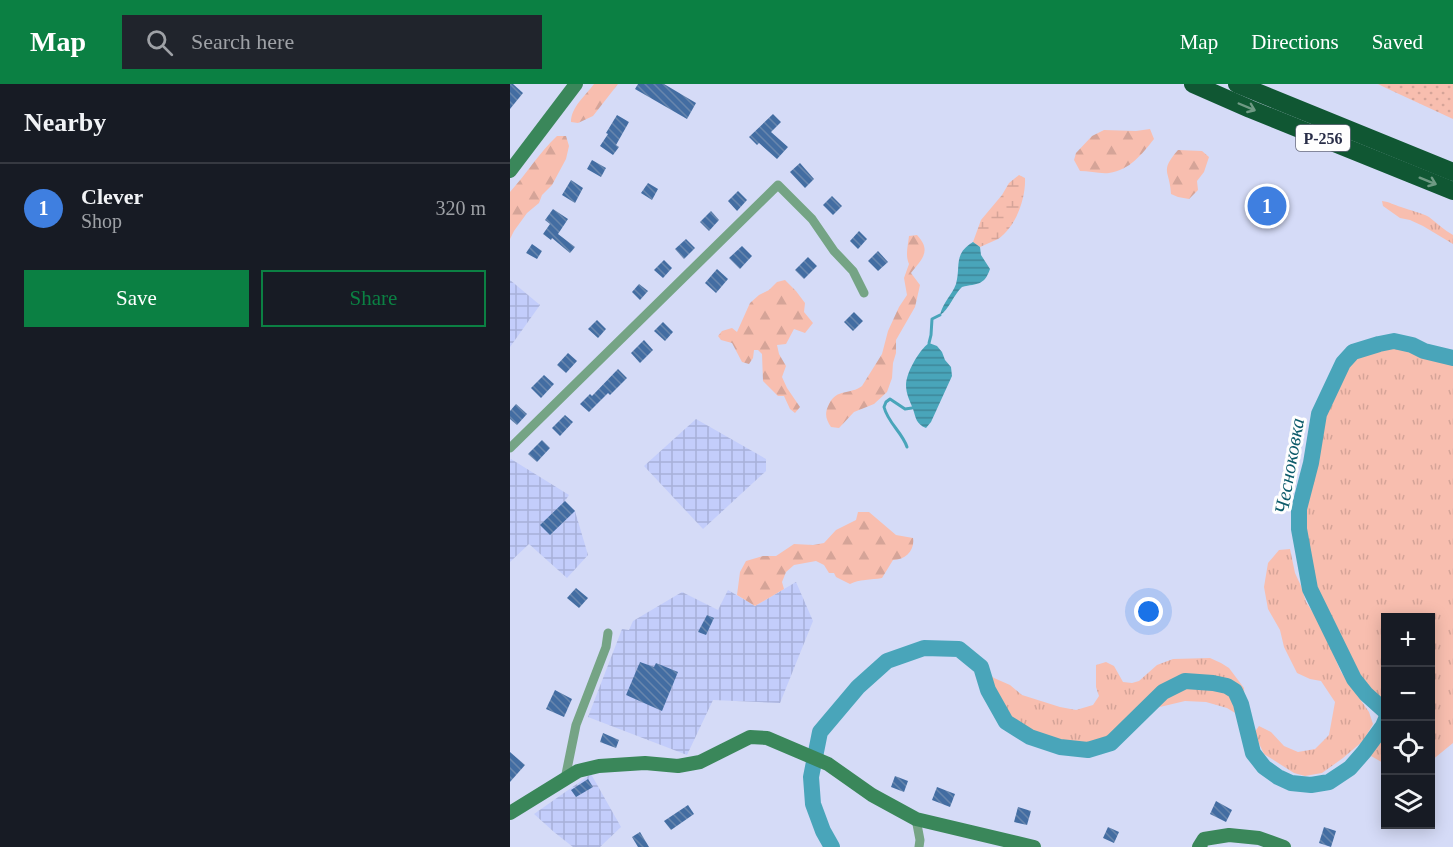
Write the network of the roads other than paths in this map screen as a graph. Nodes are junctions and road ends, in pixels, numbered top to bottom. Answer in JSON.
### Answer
{"nodes":[{"id":1,"x":576,"y":84,"type":"edge"},
{"id":2,"x":1193,"y":84,"type":"edge"},
{"id":3,"x":1237,"y":84,"type":"edge"},
{"id":4,"x":510,"y":171,"type":"edge"},
{"id":5,"x":1453,"y":172,"type":"edge"},
{"id":6,"x":1453,"y":191,"type":"edge"},
{"id":7,"x":864,"y":293,"type":"dead end"},
{"id":8,"x":510,"y":448,"type":"edge"},
{"id":9,"x":608,"y":633,"type":"dead end"},
{"id":10,"x":566,"y":779,"type":"junction"},
{"id":11,"x":510,"y":813,"type":"edge"},
{"id":12,"x":916,"y":819,"type":"junction"},
{"id":13,"x":919,"y":847,"type":"edge"},
{"id":14,"x":1034,"y":847,"type":"edge"},
{"id":15,"x":1199,"y":847,"type":"edge"},
{"id":16,"x":1284,"y":847,"type":"edge"}],
"edges":[{"from":1,"to":4,"type":"street"},
{"from":2,"to":6,"type":"highway","number":"Р-256","one_way":true},
{"from":3,"to":5,"type":"highway","number":"Р-256"},
{"from":7,"to":8,"type":"street"},
{"from":9,"to":10,"type":"street"},
{"from":10,"to":11,"type":"street"},
{"from":10,"to":12,"type":"street"},
{"from":12,"to":13,"type":"street"},
{"from":12,"to":14,"type":"street"},
{"from":15,"to":16,"type":"street"}]}
